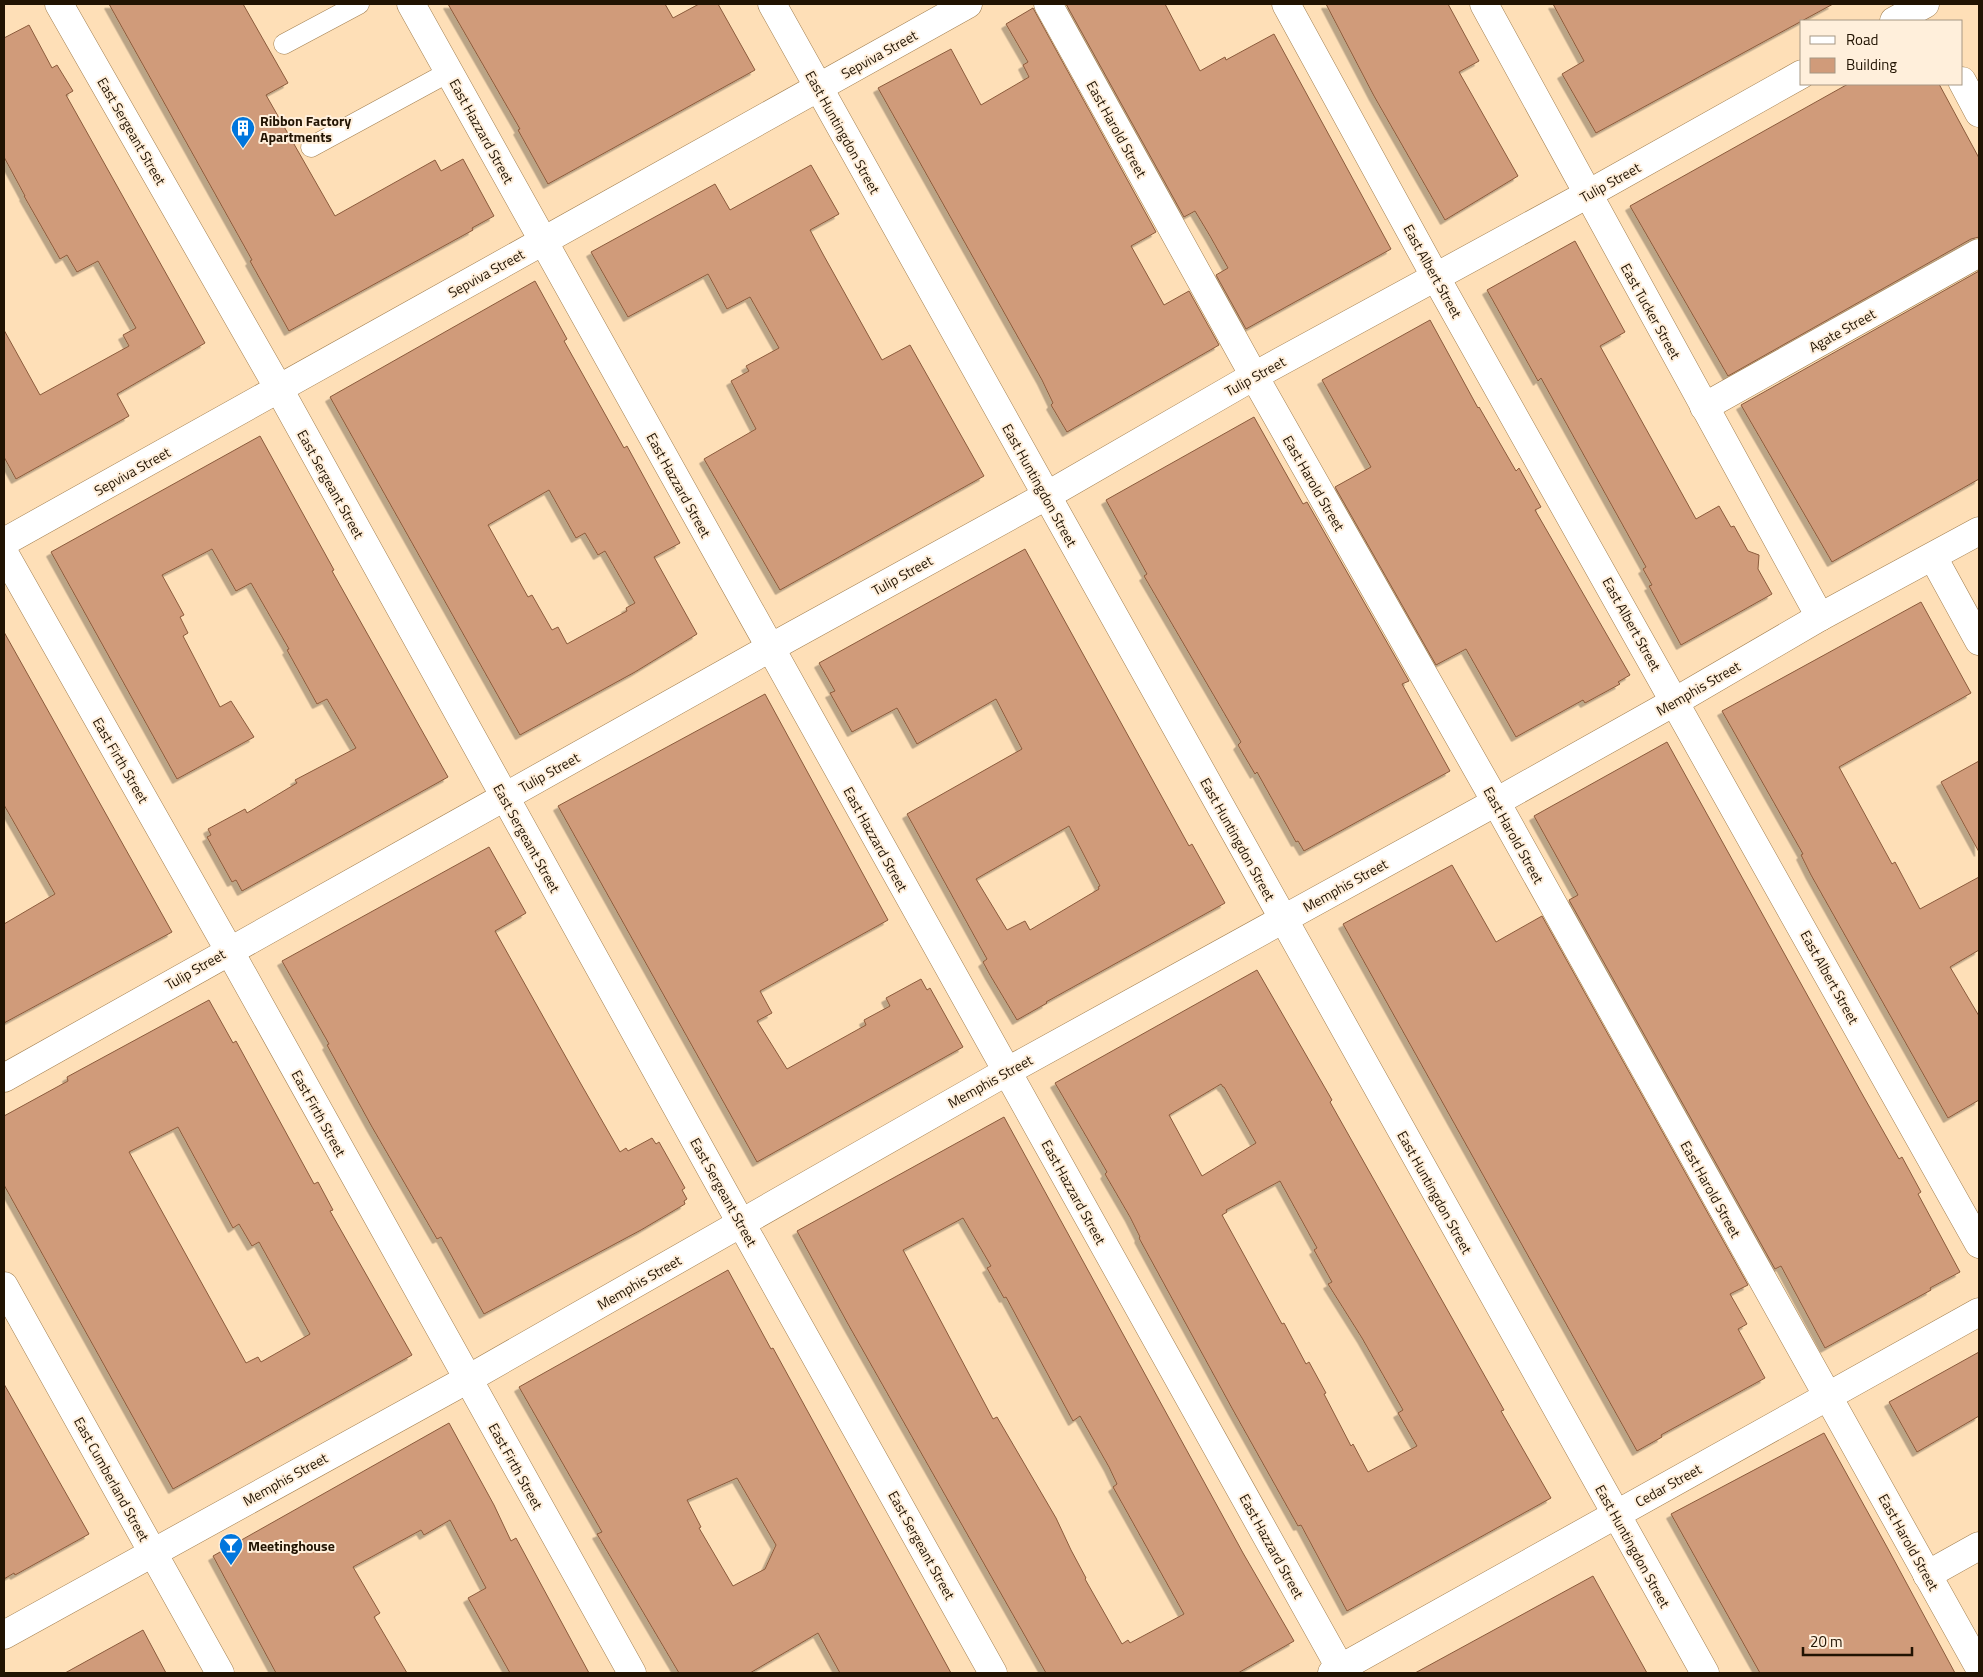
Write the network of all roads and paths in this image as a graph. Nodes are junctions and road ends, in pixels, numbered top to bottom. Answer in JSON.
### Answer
{"nodes":[{"id":1,"x":59,"y":4,"type":"edge"},
{"id":2,"x":359,"y":4,"type":"edge"},
{"id":3,"x":411,"y":4,"type":"edge"},
{"id":4,"x":772,"y":4,"type":"edge"},
{"id":5,"x":968,"y":4,"type":"edge"},
{"id":6,"x":1048,"y":4,"type":"edge"},
{"id":7,"x":1286,"y":4,"type":"edge"},
{"id":8,"x":1484,"y":4,"type":"edge"},
{"id":9,"x":1925,"y":10,"type":"edge"},
{"id":10,"x":1897,"y":20,"type":"edge"},
{"id":11,"x":284,"y":44,"type":"dead end"},
{"id":12,"x":449,"y":72,"type":"junction"},
{"id":13,"x":1800,"y":75,"type":"edge"},
{"id":14,"x":1963,"y":83,"type":"edge"},
{"id":15,"x":818,"y":88,"type":"junction"},
{"id":16,"x":1979,"y":113,"type":"edge"},
{"id":17,"x":310,"y":147,"type":"dead end"},
{"id":18,"x":1588,"y":194,"type":"junction"},
{"id":19,"x":544,"y":241,"type":"junction"},
{"id":20,"x":1979,"y":253,"type":"edge"},
{"id":21,"x":1436,"y":276,"type":"junction"},
{"id":22,"x":1254,"y":376,"type":"junction"},
{"id":23,"x":279,"y":389,"type":"junction"},
{"id":24,"x":1704,"y":407,"type":"junction"},
{"id":25,"x":1046,"y":496,"type":"junction"},
{"id":26,"x":1979,"y":531,"type":"edge"},
{"id":27,"x":4,"y":542,"type":"edge"},
{"id":28,"x":4,"y":553,"type":"edge"},
{"id":29,"x":1933,"y":557,"type":"junction"},
{"id":30,"x":1820,"y":617,"type":"junction"},
{"id":31,"x":1979,"y":641,"type":"edge"},
{"id":32,"x":770,"y":648,"type":"junction"},
{"id":33,"x":1676,"y":701,"type":"junction"},
{"id":34,"x":504,"y":797,"type":"junction"},
{"id":35,"x":1496,"y":802,"type":"junction"},
{"id":36,"x":1282,"y":919,"type":"junction"},
{"id":37,"x":229,"y":950,"type":"junction"},
{"id":38,"x":1006,"y":1072,"type":"junction"},
{"id":39,"x":4,"y":1078,"type":"edge"},
{"id":40,"x":741,"y":1224,"type":"junction"},
{"id":41,"x":1979,"y":1244,"type":"edge"},
{"id":42,"x":4,"y":1286,"type":"edge"},
{"id":43,"x":1979,"y":1312,"type":"edge"},
{"id":44,"x":468,"y":1379,"type":"junction"},
{"id":45,"x":1827,"y":1396,"type":"junction"},
{"id":46,"x":1616,"y":1514,"type":"junction"},
{"id":47,"x":1979,"y":1546,"type":"edge"},
{"id":48,"x":153,"y":1552,"type":"junction"},
{"id":49,"x":1927,"y":1575,"type":"junction"},
{"id":50,"x":4,"y":1635,"type":"edge"},
{"id":51,"x":1979,"y":1667,"type":"edge"},
{"id":52,"x":1338,"y":1672,"type":"edge"},
{"id":53,"x":220,"y":1673,"type":"edge"},
{"id":54,"x":632,"y":1673,"type":"edge"},
{"id":55,"x":993,"y":1673,"type":"edge"},
{"id":56,"x":1704,"y":1673,"type":"edge"}],
"edges":[{"from":1,"to":23,"type":"street","name":"East Sergeant Street"},
{"from":2,"to":11,"type":"lane"},
{"from":3,"to":12,"type":"street","name":"East Hazzard Street"},
{"from":4,"to":15,"type":"street","name":"East Huntingdon Street"},
{"from":5,"to":15,"type":"street","name":"Sepviva Street"},
{"from":6,"to":22,"type":"street","name":"East Harold Street"},
{"from":7,"to":21,"type":"street","name":"East Albert Street"},
{"from":8,"to":18,"type":"street","name":"East Tucker Street"},
{"from":9,"to":10,"type":"street"},
{"from":12,"to":17,"type":"lane"},
{"from":12,"to":19,"type":"street","name":"East Hazzard Street"},
{"from":13,"to":18,"type":"street","name":"Tulip Street"},
{"from":14,"to":16,"type":"street"},
{"from":15,"to":19,"type":"street","name":"Sepviva Street"},
{"from":15,"to":25,"type":"street","name":"East Huntingdon Street"},
{"from":18,"to":21,"type":"street","name":"Tulip Street"},
{"from":18,"to":24,"type":"street","name":"East Tucker Street"},
{"from":19,"to":23,"type":"street","name":"Sepviva Street"},
{"from":19,"to":32,"type":"street","name":"East Hazzard Street"},
{"from":20,"to":24,"type":"street","name":"Agate Street"},
{"from":21,"to":22,"type":"street","name":"Tulip Street"},
{"from":21,"to":33,"type":"street","name":"East Albert Street"},
{"from":22,"to":25,"type":"street","name":"Tulip Street"},
{"from":22,"to":35,"type":"street","name":"East Harold Street"},
{"from":23,"to":27,"type":"street","name":"Sepviva Street"},
{"from":23,"to":34,"type":"street","name":"East Sergeant Street"},
{"from":24,"to":30,"type":"street","name":"East Tucker Street"},
{"from":25,"to":32,"type":"street","name":"Tulip Street"},
{"from":25,"to":36,"type":"street","name":"East Huntingdon Street"},
{"from":26,"to":29,"type":"street","name":"Memphis Street"},
{"from":28,"to":37,"type":"street","name":"East Firth Street"},
{"from":29,"to":30,"type":"street","name":"Memphis Street"},
{"from":29,"to":31,"type":"street"},
{"from":30,"to":33,"type":"street","name":"Memphis Street"},
{"from":32,"to":34,"type":"street","name":"Tulip Street"},
{"from":32,"to":38,"type":"street","name":"East Hazzard Street"},
{"from":33,"to":35,"type":"street","name":"Memphis Street"},
{"from":33,"to":41,"type":"street","name":"East Albert Street"},
{"from":34,"to":37,"type":"street","name":"Tulip Street"},
{"from":34,"to":40,"type":"street","name":"East Sergeant Street"},
{"from":35,"to":36,"type":"street","name":"Memphis Street"},
{"from":35,"to":45,"type":"street","name":"East Harold Street"},
{"from":36,"to":38,"type":"street","name":"Memphis Street"},
{"from":36,"to":46,"type":"street","name":"East Huntingdon Street"},
{"from":37,"to":39,"type":"street","name":"Tulip Street"},
{"from":37,"to":44,"type":"street","name":"East Firth Street"},
{"from":38,"to":40,"type":"street","name":"Memphis Street"},
{"from":38,"to":52,"type":"street","name":"East Hazzard Street"},
{"from":40,"to":44,"type":"street","name":"Memphis Street"},
{"from":40,"to":55,"type":"street","name":"East Sergeant Street"},
{"from":42,"to":48,"type":"street","name":"East Cumberland Street"},
{"from":43,"to":45,"type":"street","name":"Cedar Street"},
{"from":44,"to":48,"type":"street","name":"Memphis Street"},
{"from":44,"to":54,"type":"street","name":"East Firth Street"},
{"from":45,"to":46,"type":"street","name":"Cedar Street"},
{"from":45,"to":49,"type":"street","name":"East Harold Street"},
{"from":46,"to":52,"type":"street","name":"Cedar Street"},
{"from":46,"to":56,"type":"street","name":"East Huntingdon Street"},
{"from":47,"to":49,"type":"street"},
{"from":48,"to":50,"type":"street","name":"Memphis Street"},
{"from":48,"to":53,"type":"street","name":"East Cumberland Street"},
{"from":49,"to":51,"type":"street","name":"East Harold Street"}]}
